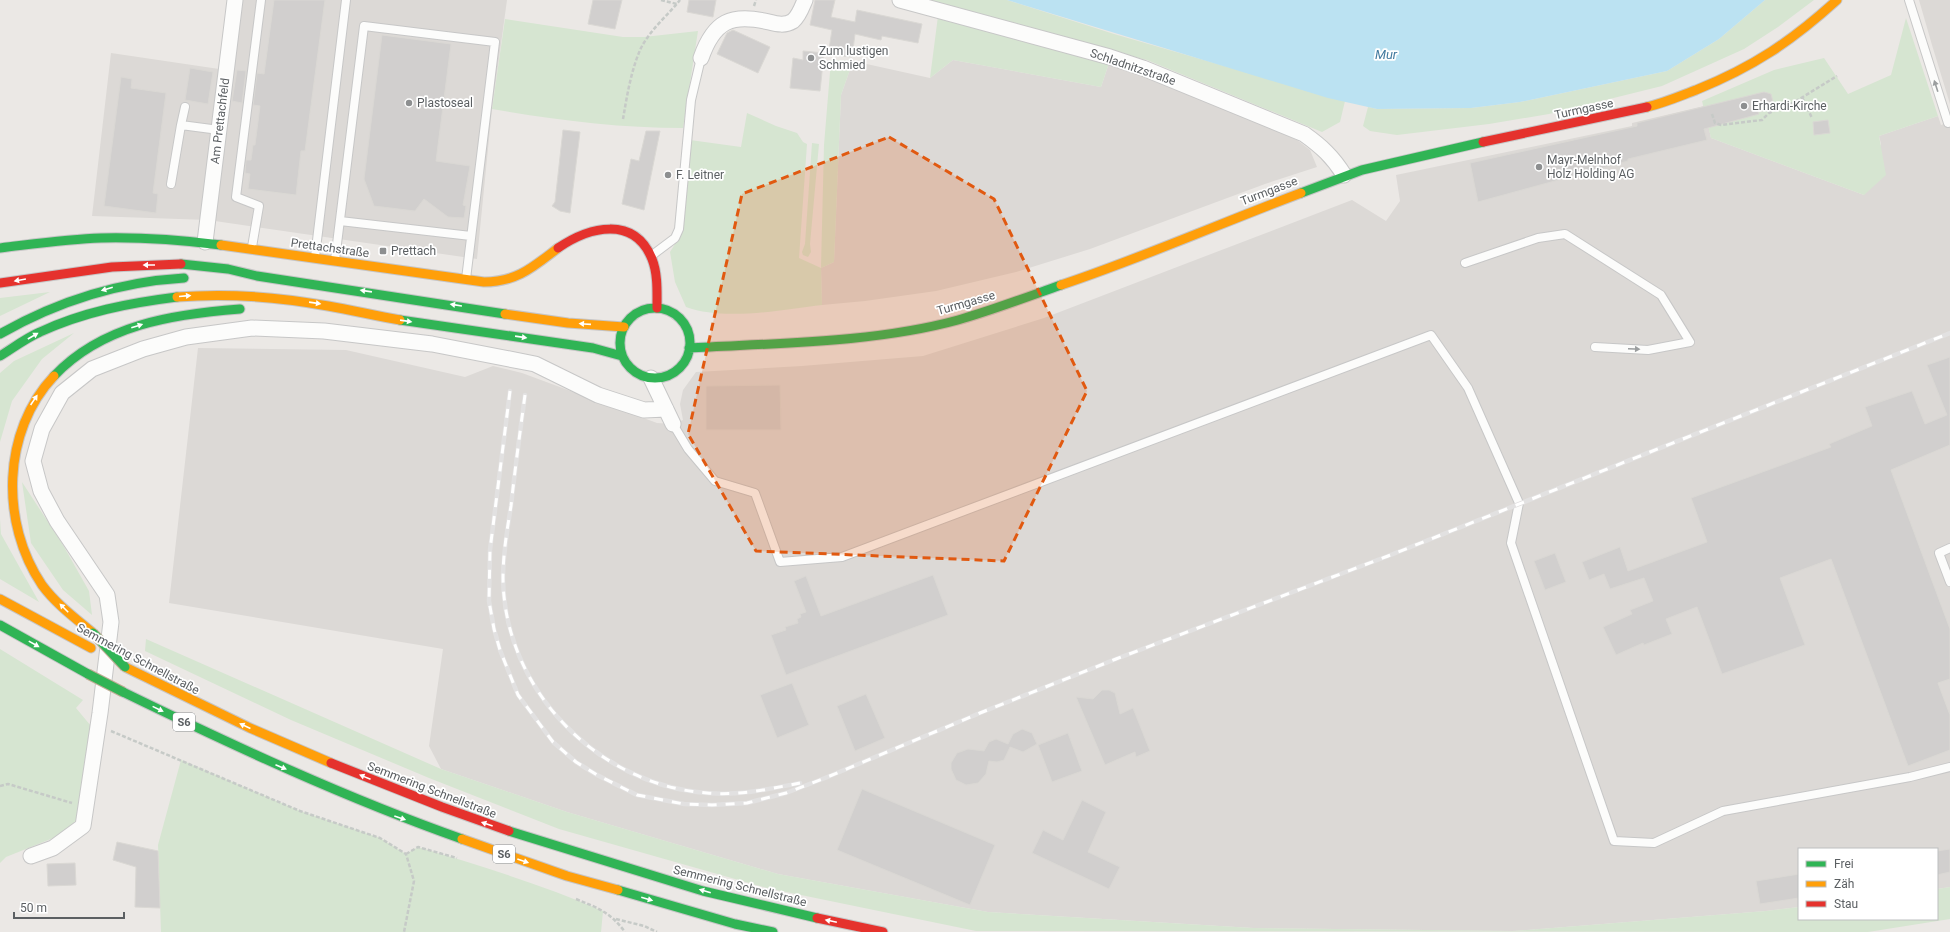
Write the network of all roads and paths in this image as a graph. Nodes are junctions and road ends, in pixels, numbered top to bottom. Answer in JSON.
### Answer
{"nodes":[{"id":1,"x":235,"y":0,"type":"edge"},
{"id":2,"x":262,"y":0,"type":"edge"},
{"id":3,"x":346,"y":0,"type":"edge"},
{"id":4,"x":661,"y":0,"type":"edge"},
{"id":5,"x":680,"y":0,"type":"edge"},
{"id":6,"x":805,"y":0,"type":"edge"},
{"id":7,"x":900,"y":0,"type":"edge"},
{"id":8,"x":1837,"y":0,"type":"edge"},
{"id":9,"x":1909,"y":0,"type":"edge"},
{"id":10,"x":677,"y":4,"type":"junction"},
{"id":11,"x":701,"y":58,"type":"joint"},
{"id":12,"x":1837,"y":76,"type":"dead end"},
{"id":13,"x":1802,"y":97,"type":"junction"},
{"id":14,"x":185,"y":107,"type":"dead end"},
{"id":15,"x":1712,"y":114,"type":"dead end"},
{"id":16,"x":1812,"y":118,"type":"dead end"},
{"id":17,"x":623,"y":120,"type":"dead end"},
{"id":18,"x":1948,"y":123,"type":"dead end"},
{"id":19,"x":182,"y":125,"type":"junction"},
{"id":20,"x":219,"y":130,"type":"junction"},
{"id":21,"x":1344,"y":175,"type":"junction"},
{"id":22,"x":172,"y":184,"type":"dead end"},
{"id":23,"x":340,"y":221,"type":"junction"},
{"id":24,"x":471,"y":236,"type":"junction"},
{"id":25,"x":205,"y":242,"type":"junction"},
{"id":26,"x":0,"y":248,"type":"edge"},
{"id":27,"x":252,"y":248,"type":"junction"},
{"id":28,"x":651,"y":256,"type":"junction"},
{"id":29,"x":315,"y":258,"type":"junction"},
{"id":30,"x":335,"y":261,"type":"junction"},
{"id":31,"x":1464,"y":263,"type":"dead end"},
{"id":32,"x":257,"y":276,"type":"junction"},
{"id":33,"x":214,"y":277,"type":"dead end"},
{"id":34,"x":192,"y":278,"type":"dead end"},
{"id":35,"x":466,"y":280,"type":"junction"},
{"id":36,"x":0,"y":283,"type":"edge"},
{"id":37,"x":657,"y":308,"type":"junction"},
{"id":38,"x":250,"y":309,"type":"dead end"},
{"id":39,"x":306,"y":312,"type":"dead end"},
{"id":40,"x":367,"y":315,"type":"junction"},
{"id":41,"x":624,"y":327,"type":"junction"},
{"id":42,"x":0,"y":334,"type":"edge"},
{"id":43,"x":1595,"y":347,"type":"dead end"},
{"id":44,"x":689,"y":348,"type":"junction"},
{"id":45,"x":0,"y":356,"type":"edge"},
{"id":46,"x":622,"y":356,"type":"junction"},
{"id":47,"x":651,"y":378,"type":"junction"},
{"id":48,"x":666,"y":408,"type":"junction"},
{"id":49,"x":674,"y":424,"type":"joint"},
{"id":50,"x":1950,"y":548,"type":"edge"},
{"id":51,"x":1950,"y":582,"type":"edge"},
{"id":52,"x":0,"y":599,"type":"edge"},
{"id":53,"x":0,"y":625,"type":"edge"},
{"id":54,"x":125,"y":667,"type":"junction"},
{"id":55,"x":98,"y":725,"type":"junction"},
{"id":56,"x":1950,"y":767,"type":"edge"},
{"id":57,"x":0,"y":786,"type":"edge"},
{"id":58,"x":86,"y":807,"type":"junction"},
{"id":59,"x":406,"y":854,"type":"junction"},
{"id":60,"x":31,"y":856,"type":"dead end"},
{"id":61,"x":461,"y":860,"type":"dead end"},
{"id":62,"x":570,"y":896,"type":"dead end"},
{"id":63,"x":616,"y":919,"type":"junction"},
{"id":64,"x":404,"y":932,"type":"edge"},
{"id":65,"x":625,"y":932,"type":"edge"},
{"id":66,"x":657,"y":932,"type":"edge"},
{"id":67,"x":773,"y":932,"type":"edge"},
{"id":68,"x":883,"y":932,"type":"edge"}],
"edges":[{"from":1,"to":20,"type":"street","name":"Am Prettachfeld"},
{"from":2,"to":27,"type":"lane"},
{"from":3,"to":29,"type":"lane"},
{"from":4,"to":10,"type":"path"},
{"from":5,"to":10,"type":"path"},
{"from":6,"to":11,"type":"street"},
{"from":7,"to":21,"type":"street","name":"Schladnitzstraße"},
{"from":8,"to":21,"type":"main road","name":"Turmgasse"},
{"from":18,"to":9,"type":"lane","one_way":true},
{"from":10,"to":17,"type":"path"},
{"from":11,"to":28,"type":"lane"},
{"from":12,"to":13,"type":"path"},
{"from":13,"to":15,"type":"path"},
{"from":13,"to":16,"type":"path"},
{"from":14,"to":19,"type":"lane"},
{"from":19,"to":20,"type":"lane"},
{"from":19,"to":22,"type":"lane"},
{"from":20,"to":25,"type":"street","name":"Am Prettachfeld"},
{"from":21,"to":44,"type":"main road","name":"Turmgasse"},
{"from":23,"to":24,"type":"lane"},
{"from":23,"to":24,"type":"lane"},
{"from":23,"to":30,"type":"lane"},
{"from":24,"to":35,"type":"lane"},
{"from":25,"to":26,"type":"main road","name":"Prettachstraße"},
{"from":25,"to":27,"type":"main road","name":"Prettachstraße"},
{"from":27,"to":29,"type":"main road","name":"Prettachstraße"},
{"from":28,"to":35,"type":"main road","name":"Prettachstraße"},
{"from":28,"to":37,"type":"main road","name":"Prettachstraße"},
{"from":29,"to":30,"type":"main road","name":"Prettachstraße"},
{"from":30,"to":35,"type":"main road","name":"Prettachstraße"},
{"from":43,"to":31,"type":"lane","one_way":true},
{"from":32,"to":33,"type":"main road"},
{"from":32,"to":36,"type":"main road","one_way":true},
{"from":41,"to":32,"type":"main road","one_way":true},
{"from":34,"to":42,"type":"main road","one_way":true},
{"from":37,"to":41,"type":"main road"},
{"from":37,"to":44,"type":"main road"},
{"from":54,"to":38,"type":"main road","one_way":true,"bridge":true},
{"from":39,"to":40,"type":"main road"},
{"from":45,"to":40,"type":"main road","one_way":true},
{"from":40,"to":46,"type":"main road","one_way":true},
{"from":41,"to":46,"type":"main road"},
{"from":44,"to":47,"type":"main road"},
{"from":46,"to":47,"type":"main road"},
{"from":47,"to":48,"type":"street"},
{"from":48,"to":49,"type":"street"},
{"from":48,"to":55,"type":"street"},
{"from":49,"to":56,"type":"lane"},
{"from":50,"to":51,"type":"lane"},
{"from":52,"to":54,"type":"main road","name":"Semmering Schnellstraße","number":"S6"},
{"from":53,"to":67,"type":"main road","number":"S6","one_way":true,"bridge":true},
{"from":68,"to":54,"type":"main road","name":"Semmering Schnellstraße","number":"S6","one_way":true},
{"from":55,"to":58,"type":"street"},
{"from":55,"to":59,"type":"path"},
{"from":57,"to":58,"type":"path"},
{"from":58,"to":60,"type":"street"},
{"from":59,"to":61,"type":"path"},
{"from":59,"to":64,"type":"path"},
{"from":62,"to":63,"type":"path"},
{"from":63,"to":65,"type":"path"},
{"from":63,"to":66,"type":"path"}]}
